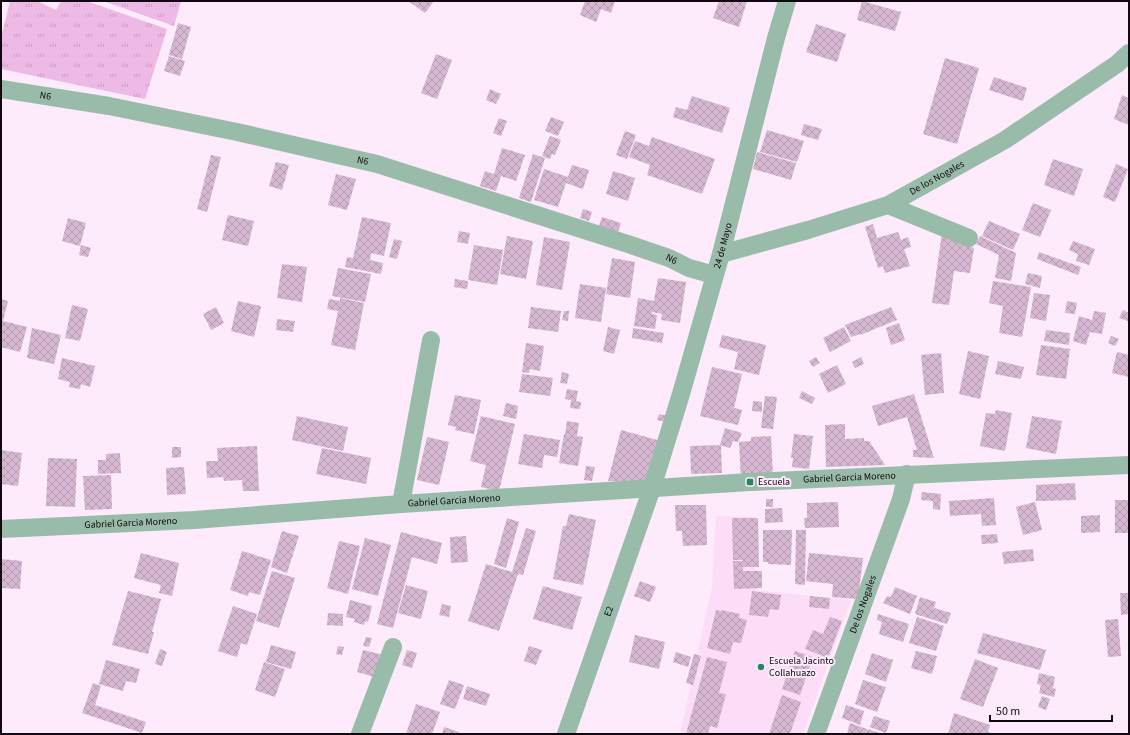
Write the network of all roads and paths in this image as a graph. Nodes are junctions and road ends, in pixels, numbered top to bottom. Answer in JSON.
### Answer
{"nodes":[{"id":1,"x":787,"y":1,"type":"edge"},
{"id":2,"x":1129,"y":53,"type":"edge"},
{"id":3,"x":1,"y":89,"type":"edge"},
{"id":4,"x":888,"y":205,"type":"junction"},
{"id":5,"x":969,"y":238,"type":"dead end"},
{"id":6,"x":721,"y":254,"type":"junction"},
{"id":7,"x":714,"y":275,"type":"junction"},
{"id":8,"x":431,"y":340,"type":"dead end"},
{"id":9,"x":1129,"y":465,"type":"edge"},
{"id":10,"x":909,"y":474,"type":"junction"},
{"id":11,"x":652,"y":488,"type":"junction"},
{"id":12,"x":401,"y":504,"type":"junction"},
{"id":13,"x":1,"y":529,"type":"edge"},
{"id":14,"x":392,"y":646,"type":"dead end"},
{"id":15,"x":360,"y":734,"type":"edge"},
{"id":16,"x":566,"y":734,"type":"edge"},
{"id":17,"x":816,"y":734,"type":"edge"}],
"edges":[{"from":1,"to":6,"type":"street","name":"24 de Mayo"},
{"from":2,"to":4,"type":"street","name":"De los Nogales"},
{"from":3,"to":7,"type":"street","name":"N6"},
{"from":4,"to":5,"type":"street"},
{"from":4,"to":6,"type":"street","name":"De los Nogales"},
{"from":6,"to":7,"type":"street","name":"24 de Mayo"},
{"from":7,"to":11,"type":"street","name":"24 de Mayo"},
{"from":8,"to":12,"type":"street"},
{"from":9,"to":10,"type":"street","name":"Gabriel Garcia Moreno"},
{"from":10,"to":11,"type":"street","name":"Gabriel Garcia Moreno"},
{"from":10,"to":17,"type":"street","name":"De los Nogales"},
{"from":11,"to":12,"type":"street","name":"Gabriel Garcia Moreno"},
{"from":11,"to":16,"type":"street","name":"E2"},
{"from":12,"to":13,"type":"street","name":"Gabriel Garcia Moreno"},
{"from":14,"to":15,"type":"street"}]}
